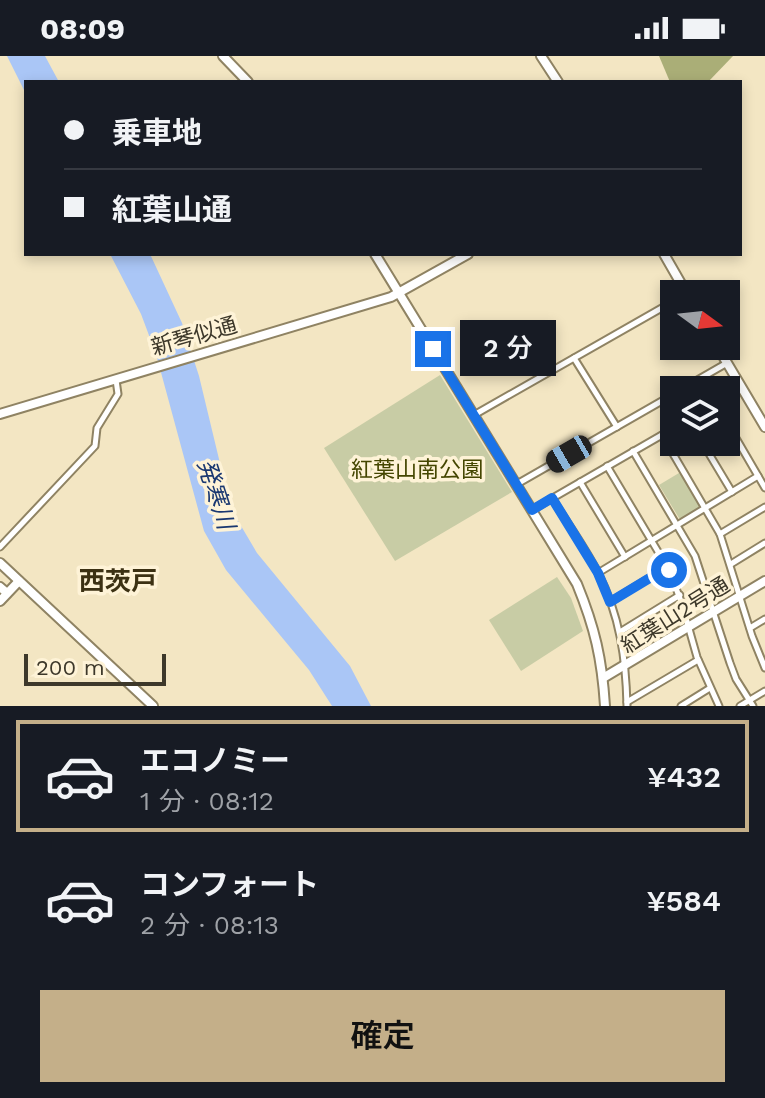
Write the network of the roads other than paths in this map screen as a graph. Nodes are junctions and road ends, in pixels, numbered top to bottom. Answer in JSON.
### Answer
{"nodes":[{"id":1,"x":223,"y":56,"type":"edge"},
{"id":2,"x":541,"y":56,"type":"edge"},
{"id":3,"x":246,"y":80,"type":"edge"},
{"id":4,"x":557,"y":80,"type":"edge"},
{"id":5,"x":376,"y":256,"type":"edge"},
{"id":6,"x":465,"y":256,"type":"edge"},
{"id":7,"x":665,"y":256,"type":"edge"},
{"id":8,"x":678,"y":280,"type":"edge"},
{"id":9,"x":399,"y":294,"type":"junction"},
{"id":10,"x":660,"y":309,"type":"edge"},
{"id":11,"x":574,"y":358,"type":"junction"},
{"id":12,"x":725,"y":360,"type":"edge"},
{"id":13,"x":727,"y":363,"type":"junction"},
{"id":14,"x":704,"y":376,"type":"edge"},
{"id":15,"x":116,"y":379,"type":"junction"},
{"id":16,"x":741,"y":389,"type":"joint"},
{"id":17,"x":660,"y":402,"type":"edge"},
{"id":18,"x":0,"y":414,"type":"edge"},
{"id":19,"x":474,"y":416,"type":"junction"},
{"id":20,"x":617,"y":427,"type":"junction"},
{"id":21,"x":765,"y":427,"type":"edge"},
{"id":22,"x":660,"y":436,"type":"edge"},
{"id":23,"x":740,"y":445,"type":"edge"},
{"id":24,"x":633,"y":451,"type":"junction"},
{"id":25,"x":675,"y":456,"type":"edge"},
{"id":26,"x":710,"y":456,"type":"edge"},
{"id":27,"x":607,"y":466,"type":"junction"},
{"id":28,"x":758,"y":476,"type":"junction"},
{"id":29,"x":580,"y":482,"type":"junction"},
{"id":30,"x":516,"y":485,"type":"junction"},
{"id":31,"x":765,"y":488,"type":"edge"},
{"id":32,"x":732,"y":492,"type":"junction"},
{"id":33,"x":552,"y":498,"type":"junction"},
{"id":34,"x":765,"y":507,"type":"edge"},
{"id":35,"x":706,"y":508,"type":"junction"},
{"id":36,"x":532,"y":510,"type":"junction"},
{"id":37,"x":677,"y":526,"type":"junction"},
{"id":38,"x":720,"y":534,"type":"junction"},
{"id":39,"x":653,"y":541,"type":"junction"},
{"id":40,"x":765,"y":543,"type":"edge"},
{"id":41,"x":0,"y":547,"type":"edge"},
{"id":42,"x":625,"y":557,"type":"junction"},
{"id":43,"x":0,"y":563,"type":"edge"},
{"id":44,"x":731,"y":564,"type":"junction"},
{"id":45,"x":668,"y":567,"type":"junction"},
{"id":46,"x":598,"y":573,"type":"junction"},
{"id":47,"x":19,"y":581,"type":"junction"},
{"id":48,"x":765,"y":581,"type":"edge"},
{"id":49,"x":4,"y":590,"type":"edge"},
{"id":50,"x":680,"y":595,"type":"junction"},
{"id":51,"x":741,"y":595,"type":"junction"},
{"id":52,"x":0,"y":601,"type":"edge"},
{"id":53,"x":610,"y":602,"type":"junction"},
{"id":54,"x":715,"y":611,"type":"junction"},
{"id":55,"x":765,"y":619,"type":"edge"},
{"id":56,"x":689,"y":627,"type":"junction"},
{"id":57,"x":750,"y":628,"type":"junction"},
{"id":58,"x":620,"y":632,"type":"junction"},
{"id":59,"x":762,"y":656,"type":"edge"},
{"id":60,"x":698,"y":660,"type":"junction"},
{"id":61,"x":626,"y":666,"type":"junction"},
{"id":62,"x":765,"y":668,"type":"edge"},
{"id":63,"x":603,"y":678,"type":"junction"},
{"id":64,"x":710,"y":688,"type":"junction"},
{"id":65,"x":765,"y":691,"type":"edge"},
{"id":66,"x":751,"y":703,"type":"edge"},
{"id":67,"x":627,"y":704,"type":"edge"},
{"id":68,"x":153,"y":706,"type":"edge"},
{"id":69,"x":605,"y":706,"type":"edge"},
{"id":70,"x":681,"y":706,"type":"edge"},
{"id":71,"x":719,"y":706,"type":"edge"},
{"id":72,"x":740,"y":706,"type":"edge"}],
"edges":[{"from":1,"to":3,"type":"street"},
{"from":2,"to":4,"type":"street"},
{"from":5,"to":9,"type":"street"},
{"from":6,"to":9,"type":"street","name":"新琴似通"},
{"from":7,"to":8,"type":"street"},
{"from":9,"to":15,"type":"street","name":"新琴似通"},
{"from":9,"to":19,"type":"street"},
{"from":10,"to":11,"type":"street"},
{"from":11,"to":19,"type":"street"},
{"from":11,"to":20,"type":"street"},
{"from":12,"to":13,"type":"street"},
{"from":13,"to":14,"type":"street"},
{"from":13,"to":16,"type":"street"},
{"from":15,"to":18,"type":"street","name":"新琴似通"},
{"from":15,"to":41,"type":"street"},
{"from":16,"to":21,"type":"street"},
{"from":17,"to":20,"type":"street"},
{"from":19,"to":30,"type":"street"},
{"from":20,"to":30,"type":"street"},
{"from":22,"to":24,"type":"street"},
{"from":23,"to":28,"type":"street"},
{"from":24,"to":27,"type":"street"},
{"from":24,"to":37,"type":"street"},
{"from":25,"to":35,"type":"street"},
{"from":26,"to":32,"type":"street"},
{"from":27,"to":29,"type":"street"},
{"from":27,"to":39,"type":"street"},
{"from":28,"to":31,"type":"street"},
{"from":28,"to":32,"type":"street"},
{"from":29,"to":33,"type":"street"},
{"from":29,"to":42,"type":"street"},
{"from":30,"to":36,"type":"street"},
{"from":32,"to":35,"type":"street"},
{"from":33,"to":36,"type":"street"},
{"from":33,"to":46,"type":"street"},
{"from":34,"to":38,"type":"street"},
{"from":35,"to":37,"type":"street"},
{"from":35,"to":38,"type":"street"},
{"from":36,"to":63,"type":"street"},
{"from":37,"to":39,"type":"street"},
{"from":37,"to":54,"type":"street"},
{"from":38,"to":44,"type":"street"},
{"from":39,"to":42,"type":"street"},
{"from":39,"to":45,"type":"street"},
{"from":40,"to":44,"type":"street"},
{"from":42,"to":46,"type":"street"},
{"from":43,"to":47,"type":"street"},
{"from":44,"to":51,"type":"street"},
{"from":45,"to":50,"type":"street"},
{"from":45,"to":53,"type":"street"},
{"from":46,"to":53,"type":"street"},
{"from":47,"to":49,"type":"street"},
{"from":47,"to":68,"type":"street"},
{"from":48,"to":51,"type":"street","name":"紅葉山2号通"},
{"from":49,"to":52,"type":"street"},
{"from":50,"to":56,"type":"street"},
{"from":50,"to":58,"type":"street"},
{"from":51,"to":54,"type":"street","name":"紅葉山2号通"},
{"from":51,"to":57,"type":"street"},
{"from":53,"to":58,"type":"street"},
{"from":54,"to":56,"type":"street","name":"紅葉山2号通"},
{"from":54,"to":66,"type":"street"},
{"from":55,"to":57,"type":"street"},
{"from":56,"to":60,"type":"street"},
{"from":56,"to":61,"type":"street","name":"紅葉山2号通"},
{"from":57,"to":59,"type":"street"},
{"from":58,"to":61,"type":"street"},
{"from":59,"to":62,"type":"street"},
{"from":60,"to":64,"type":"street"},
{"from":60,"to":67,"type":"street"},
{"from":61,"to":63,"type":"street","name":"紅葉山2号通"},
{"from":61,"to":67,"type":"street"},
{"from":63,"to":69,"type":"street"},
{"from":64,"to":70,"type":"street"},
{"from":64,"to":71,"type":"street"},
{"from":65,"to":66,"type":"street"},
{"from":66,"to":72,"type":"street"}]}
